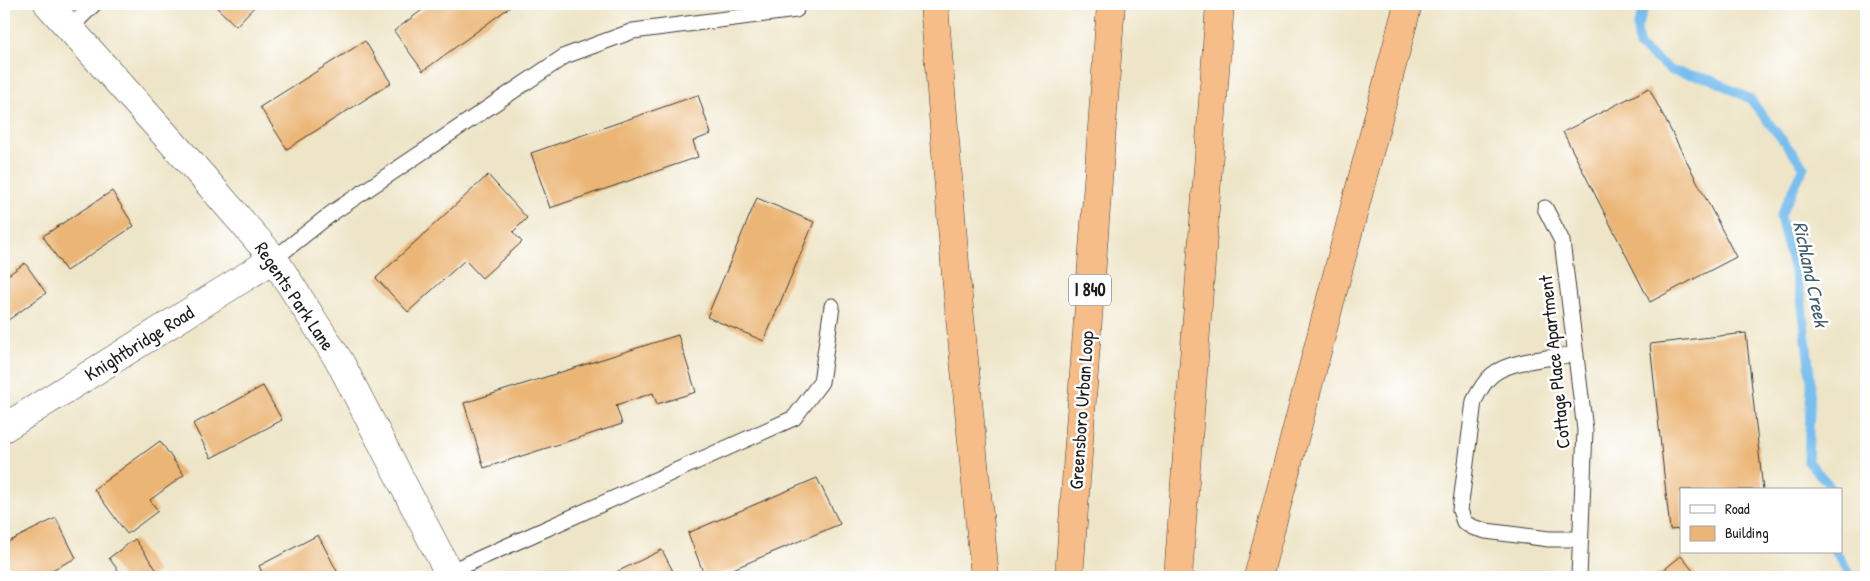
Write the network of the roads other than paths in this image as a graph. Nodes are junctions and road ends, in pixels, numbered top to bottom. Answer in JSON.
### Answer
{"nodes":[{"id":1,"x":48,"y":4,"type":"edge"},
{"id":2,"x":94,"y":4,"type":"edge"},
{"id":3,"x":934,"y":4,"type":"edge"},
{"id":4,"x":1111,"y":4,"type":"edge"},
{"id":5,"x":1220,"y":4,"type":"edge"},
{"id":6,"x":1407,"y":5,"type":"edge"},
{"id":7,"x":796,"y":10,"type":"dead end"},
{"id":8,"x":70,"y":28,"type":"junction"},
{"id":9,"x":1545,"y":208,"type":"dead end"},
{"id":10,"x":274,"y":259,"type":"junction"},
{"id":11,"x":832,"y":306,"type":"dead end"},
{"id":12,"x":1576,"y":354,"type":"junction"},
{"id":13,"x":4,"y":428,"type":"edge"},
{"id":14,"x":1580,"y":539,"type":"junction"},
{"id":15,"x":450,"y":575,"type":"edge"},
{"id":16,"x":985,"y":577,"type":"edge"},
{"id":17,"x":1069,"y":577,"type":"edge"},
{"id":18,"x":1178,"y":577,"type":"edge"},
{"id":19,"x":1258,"y":577,"type":"edge"},
{"id":20,"x":1579,"y":577,"type":"edge"}],
"edges":[{"from":1,"to":8,"type":"street","name":"Regents Park Lane"},
{"from":2,"to":8,"type":"lane"},
{"from":3,"to":16,"type":"highway"},
{"from":4,"to":17,"type":"highway","name":"Greensboro Urban Loop","number":"I 840"},
{"from":5,"to":18,"type":"highway"},
{"from":6,"to":19,"type":"highway"},
{"from":7,"to":10,"type":"lane"},
{"from":8,"to":10,"type":"street","name":"Regents Park Lane"},
{"from":9,"to":12,"type":"lane","name":"Cottage Place Apartment"},
{"from":10,"to":13,"type":"street","name":"Knightbridge Road"},
{"from":10,"to":15,"type":"street","name":"Regents Park Lane"},
{"from":11,"to":15,"type":"lane"},
{"from":12,"to":14,"type":"lane","name":"Cottage Place Apartment"},
{"from":12,"to":14,"type":"lane"},
{"from":14,"to":20,"type":"lane","name":"Cottage Place Apartment"}]}
